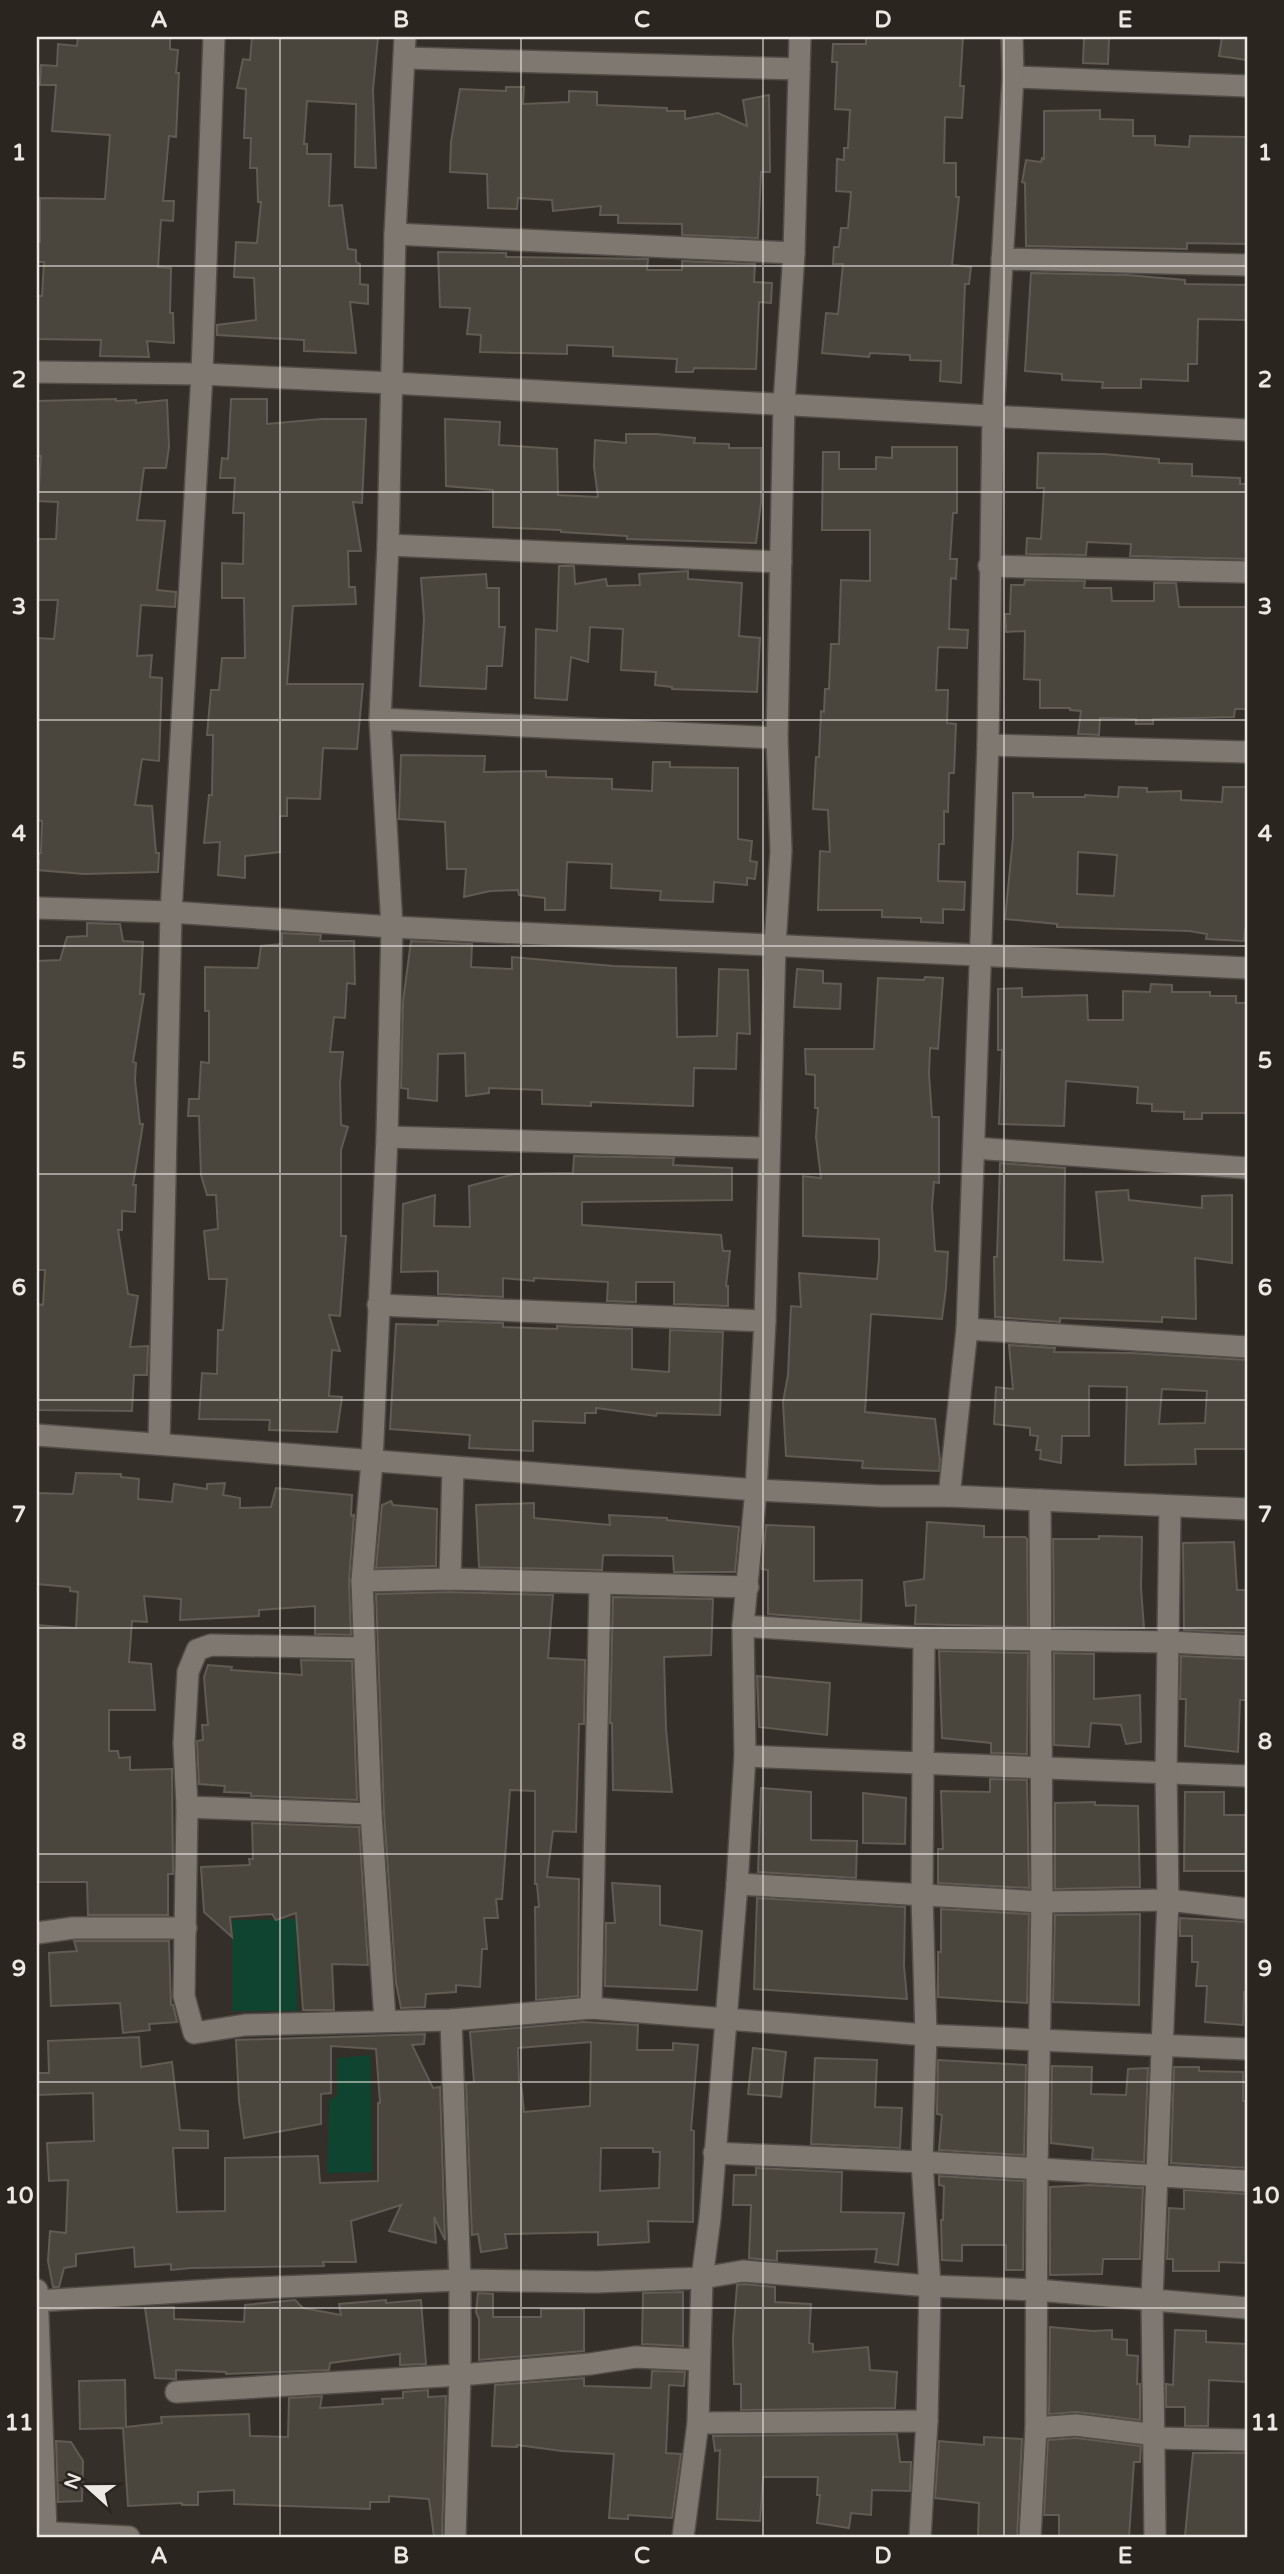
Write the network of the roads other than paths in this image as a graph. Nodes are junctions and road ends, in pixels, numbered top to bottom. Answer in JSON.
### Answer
{"nodes":[{"id":1,"x":214,"y":37,"type":"edge"},
{"id":2,"x":800,"y":37,"type":"edge"},
{"id":3,"x":1012,"y":37,"type":"edge"},
{"id":4,"x":405,"y":47,"type":"edge"},
{"id":5,"x":799,"y":69,"type":"junction"},
{"id":6,"x":1013,"y":77,"type":"junction"},
{"id":7,"x":1247,"y":86,"type":"edge"},
{"id":8,"x":395,"y":234,"type":"junction"},
{"id":9,"x":794,"y":253,"type":"junction"},
{"id":10,"x":1002,"y":259,"type":"junction"},
{"id":11,"x":1247,"y":265,"type":"edge"},
{"id":12,"x":37,"y":372,"type":"edge"},
{"id":13,"x":202,"y":374,"type":"junction"},
{"id":14,"x":392,"y":383,"type":"junction"},
{"id":15,"x":784,"y":403,"type":"junction"},
{"id":16,"x":993,"y":417,"type":"junction"},
{"id":17,"x":1247,"y":430,"type":"edge"},
{"id":18,"x":388,"y":545,"type":"junction"},
{"id":19,"x":781,"y":562,"type":"junction"},
{"id":20,"x":989,"y":566,"type":"junction"},
{"id":21,"x":1247,"y":572,"type":"edge"},
{"id":22,"x":380,"y":719,"type":"junction"},
{"id":23,"x":777,"y":738,"type":"junction"},
{"id":24,"x":988,"y":745,"type":"junction"},
{"id":25,"x":1247,"y":752,"type":"edge"},
{"id":26,"x":37,"y":908,"type":"edge"},
{"id":27,"x":171,"y":912,"type":"junction"},
{"id":28,"x":392,"y":927,"type":"junction"},
{"id":29,"x":775,"y":945,"type":"junction"},
{"id":30,"x":980,"y":954,"type":"junction"},
{"id":31,"x":1247,"y":968,"type":"edge"},
{"id":32,"x":387,"y":1137,"type":"junction"},
{"id":33,"x":768,"y":1148,"type":"junction"},
{"id":34,"x":975,"y":1148,"type":"junction"},
{"id":35,"x":1247,"y":1168,"type":"edge"},
{"id":36,"x":378,"y":1305,"type":"junction"},
{"id":37,"x":765,"y":1321,"type":"junction"},
{"id":38,"x":967,"y":1329,"type":"junction"},
{"id":39,"x":1247,"y":1347,"type":"edge"},
{"id":40,"x":37,"y":1435,"type":"edge"},
{"id":41,"x":159,"y":1444,"type":"junction"},
{"id":42,"x":372,"y":1461,"type":"junction"},
{"id":43,"x":453,"y":1467,"type":"junction"},
{"id":44,"x":756,"y":1490,"type":"junction"},
{"id":45,"x":949,"y":1496,"type":"junction"},
{"id":46,"x":1040,"y":1500,"type":"junction"},
{"id":47,"x":1170,"y":1507,"type":"junction"},
{"id":48,"x":1247,"y":1509,"type":"edge"},
{"id":49,"x":450,"y":1578,"type":"junction"},
{"id":50,"x":362,"y":1581,"type":"junction"},
{"id":51,"x":600,"y":1585,"type":"junction"},
{"id":52,"x":748,"y":1587,"type":"junction"},
{"id":53,"x":743,"y":1626,"type":"junction"},
{"id":54,"x":924,"y":1638,"type":"junction"},
{"id":55,"x":1040,"y":1640,"type":"junction"},
{"id":56,"x":1169,"y":1642,"type":"junction"},
{"id":57,"x":1247,"y":1646,"type":"edge"},
{"id":58,"x":364,"y":1648,"type":"junction"},
{"id":59,"x":745,"y":1756,"type":"junction"},
{"id":60,"x":924,"y":1763,"type":"junction"},
{"id":61,"x":1042,"y":1766,"type":"junction"},
{"id":62,"x":1166,"y":1773,"type":"junction"},
{"id":63,"x":1247,"y":1776,"type":"edge"},
{"id":64,"x":187,"y":1807,"type":"junction"},
{"id":65,"x":371,"y":1814,"type":"junction"},
{"id":66,"x":737,"y":1884,"type":"junction"},
{"id":67,"x":922,"y":1896,"type":"junction"},
{"id":68,"x":1168,"y":1900,"type":"junction"},
{"id":69,"x":1042,"y":1902,"type":"junction"},
{"id":70,"x":1247,"y":1909,"type":"edge"},
{"id":71,"x":186,"y":1928,"type":"junction"},
{"id":72,"x":37,"y":1933,"type":"edge"},
{"id":73,"x":592,"y":2008,"type":"junction"},
{"id":74,"x":385,"y":2020,"type":"junction"},
{"id":75,"x":451,"y":2020,"type":"junction"},
{"id":76,"x":728,"y":2020,"type":"junction"},
{"id":77,"x":926,"y":2035,"type":"junction"},
{"id":78,"x":1040,"y":2038,"type":"junction"},
{"id":79,"x":1161,"y":2046,"type":"junction"},
{"id":80,"x":1247,"y":2049,"type":"edge"},
{"id":81,"x":714,"y":2153,"type":"junction"},
{"id":82,"x":922,"y":2162,"type":"junction"},
{"id":83,"x":1037,"y":2169,"type":"junction"},
{"id":84,"x":1156,"y":2175,"type":"junction"},
{"id":85,"x":1247,"y":2180,"type":"edge"},
{"id":86,"x":702,"y":2278,"type":"junction"},
{"id":87,"x":460,"y":2280,"type":"junction"},
{"id":88,"x":930,"y":2286,"type":"junction"},
{"id":89,"x":1037,"y":2290,"type":"junction"},
{"id":90,"x":37,"y":2295,"type":"edge"},
{"id":91,"x":1152,"y":2299,"type":"junction"},
{"id":92,"x":1247,"y":2308,"type":"edge"},
{"id":93,"x":699,"y":2360,"type":"junction"},
{"id":94,"x":460,"y":2375,"type":"junction"},
{"id":95,"x":176,"y":2392,"type":"dead end"},
{"id":96,"x":927,"y":2421,"type":"junction"},
{"id":97,"x":698,"y":2423,"type":"junction"},
{"id":98,"x":1036,"y":2428,"type":"junction"},
{"id":99,"x":1154,"y":2438,"type":"junction"},
{"id":100,"x":1247,"y":2440,"type":"edge"},
{"id":101,"x":41,"y":2532,"type":"edge"},
{"id":102,"x":68,"y":2536,"type":"edge"},
{"id":103,"x":130,"y":2537,"type":"edge"},
{"id":104,"x":455,"y":2537,"type":"edge"},
{"id":105,"x":683,"y":2537,"type":"edge"},
{"id":106,"x":920,"y":2537,"type":"edge"},
{"id":107,"x":1030,"y":2537,"type":"edge"},
{"id":108,"x":1155,"y":2537,"type":"edge"}],
"edges":[{"from":1,"to":13,"type":"street"},
{"from":2,"to":5,"type":"street"},
{"from":3,"to":6,"type":"street"},
{"from":4,"to":5,"type":"street"},
{"from":4,"to":8,"type":"street"},
{"from":5,"to":9,"type":"street"},
{"from":6,"to":7,"type":"street"},
{"from":6,"to":10,"type":"street"},
{"from":8,"to":9,"type":"street"},
{"from":8,"to":14,"type":"street"},
{"from":9,"to":15,"type":"street"},
{"from":10,"to":11,"type":"street"},
{"from":10,"to":16,"type":"street"},
{"from":12,"to":13,"type":"street"},
{"from":13,"to":14,"type":"street"},
{"from":13,"to":27,"type":"street"},
{"from":14,"to":15,"type":"street"},
{"from":14,"to":18,"type":"street"},
{"from":15,"to":16,"type":"street"},
{"from":15,"to":19,"type":"street"},
{"from":16,"to":17,"type":"street"},
{"from":16,"to":20,"type":"street"},
{"from":18,"to":19,"type":"street"},
{"from":18,"to":22,"type":"street"},
{"from":19,"to":23,"type":"street"},
{"from":20,"to":21,"type":"street"},
{"from":20,"to":24,"type":"street"},
{"from":22,"to":23,"type":"street"},
{"from":22,"to":28,"type":"street"},
{"from":23,"to":29,"type":"street"},
{"from":24,"to":25,"type":"street"},
{"from":24,"to":30,"type":"street"},
{"from":26,"to":27,"type":"street"},
{"from":27,"to":28,"type":"street"},
{"from":27,"to":41,"type":"street"},
{"from":28,"to":29,"type":"street"},
{"from":28,"to":32,"type":"street"},
{"from":29,"to":30,"type":"street"},
{"from":29,"to":33,"type":"street"},
{"from":30,"to":31,"type":"street"},
{"from":30,"to":34,"type":"street"},
{"from":32,"to":33,"type":"street"},
{"from":32,"to":36,"type":"street"},
{"from":33,"to":37,"type":"street"},
{"from":34,"to":35,"type":"street"},
{"from":34,"to":38,"type":"street"},
{"from":36,"to":37,"type":"street"},
{"from":36,"to":42,"type":"street"},
{"from":37,"to":44,"type":"street"},
{"from":38,"to":39,"type":"street"},
{"from":38,"to":45,"type":"street"},
{"from":40,"to":41,"type":"street"},
{"from":41,"to":42,"type":"street"},
{"from":42,"to":43,"type":"street"},
{"from":42,"to":50,"type":"street"},
{"from":43,"to":44,"type":"street"},
{"from":43,"to":49,"type":"street"},
{"from":44,"to":45,"type":"street"},
{"from":44,"to":52,"type":"street"},
{"from":45,"to":46,"type":"street"},
{"from":46,"to":47,"type":"street"},
{"from":46,"to":55,"type":"street"},
{"from":47,"to":48,"type":"street"},
{"from":47,"to":56,"type":"street"},
{"from":49,"to":50,"type":"street"},
{"from":49,"to":51,"type":"street"},
{"from":50,"to":58,"type":"street"},
{"from":51,"to":52,"type":"street"},
{"from":51,"to":73,"type":"street"},
{"from":52,"to":53,"type":"street"},
{"from":53,"to":54,"type":"street"},
{"from":53,"to":59,"type":"street"},
{"from":54,"to":55,"type":"street"},
{"from":54,"to":60,"type":"street"},
{"from":55,"to":56,"type":"street"},
{"from":55,"to":61,"type":"street"},
{"from":56,"to":57,"type":"street"},
{"from":56,"to":62,"type":"street"},
{"from":58,"to":64,"type":"street"},
{"from":58,"to":65,"type":"street"},
{"from":59,"to":60,"type":"street"},
{"from":59,"to":66,"type":"street"},
{"from":60,"to":61,"type":"street"},
{"from":60,"to":67,"type":"street"},
{"from":61,"to":62,"type":"street"},
{"from":61,"to":69,"type":"street"},
{"from":62,"to":63,"type":"street"},
{"from":62,"to":68,"type":"street"},
{"from":64,"to":65,"type":"street"},
{"from":64,"to":71,"type":"street"},
{"from":65,"to":74,"type":"street"},
{"from":66,"to":67,"type":"street"},
{"from":66,"to":76,"type":"street"},
{"from":67,"to":69,"type":"street"},
{"from":67,"to":77,"type":"street"},
{"from":68,"to":69,"type":"street"},
{"from":68,"to":70,"type":"street"},
{"from":68,"to":79,"type":"street"},
{"from":69,"to":78,"type":"street"},
{"from":71,"to":72,"type":"street"},
{"from":71,"to":74,"type":"street"},
{"from":73,"to":75,"type":"street"},
{"from":73,"to":76,"type":"street"},
{"from":74,"to":75,"type":"street"},
{"from":75,"to":87,"type":"street"},
{"from":76,"to":77,"type":"street"},
{"from":76,"to":81,"type":"street"},
{"from":77,"to":78,"type":"street"},
{"from":77,"to":82,"type":"street"},
{"from":78,"to":79,"type":"street"},
{"from":78,"to":83,"type":"street"},
{"from":79,"to":80,"type":"street"},
{"from":79,"to":84,"type":"street"},
{"from":81,"to":82,"type":"street"},
{"from":81,"to":86,"type":"street"},
{"from":82,"to":83,"type":"street"},
{"from":82,"to":88,"type":"street"},
{"from":83,"to":84,"type":"street"},
{"from":83,"to":89,"type":"street"},
{"from":84,"to":85,"type":"street"},
{"from":84,"to":91,"type":"street"},
{"from":86,"to":87,"type":"street"},
{"from":86,"to":88,"type":"street"},
{"from":86,"to":93,"type":"street"},
{"from":87,"to":90,"type":"street"},
{"from":87,"to":94,"type":"street"},
{"from":88,"to":89,"type":"street"},
{"from":88,"to":96,"type":"street"},
{"from":89,"to":91,"type":"street"},
{"from":89,"to":98,"type":"street"},
{"from":90,"to":101,"type":"street"},
{"from":91,"to":92,"type":"street"},
{"from":91,"to":99,"type":"street"},
{"from":93,"to":94,"type":"street"},
{"from":93,"to":97,"type":"street"},
{"from":94,"to":95,"type":"street"},
{"from":94,"to":104,"type":"street"},
{"from":96,"to":97,"type":"street"},
{"from":96,"to":106,"type":"street"},
{"from":97,"to":105,"type":"street"},
{"from":98,"to":99,"type":"street"},
{"from":98,"to":107,"type":"street"},
{"from":99,"to":100,"type":"street"},
{"from":99,"to":108,"type":"street"},
{"from":101,"to":102,"type":"street"},
{"from":102,"to":103,"type":"street"}]}
